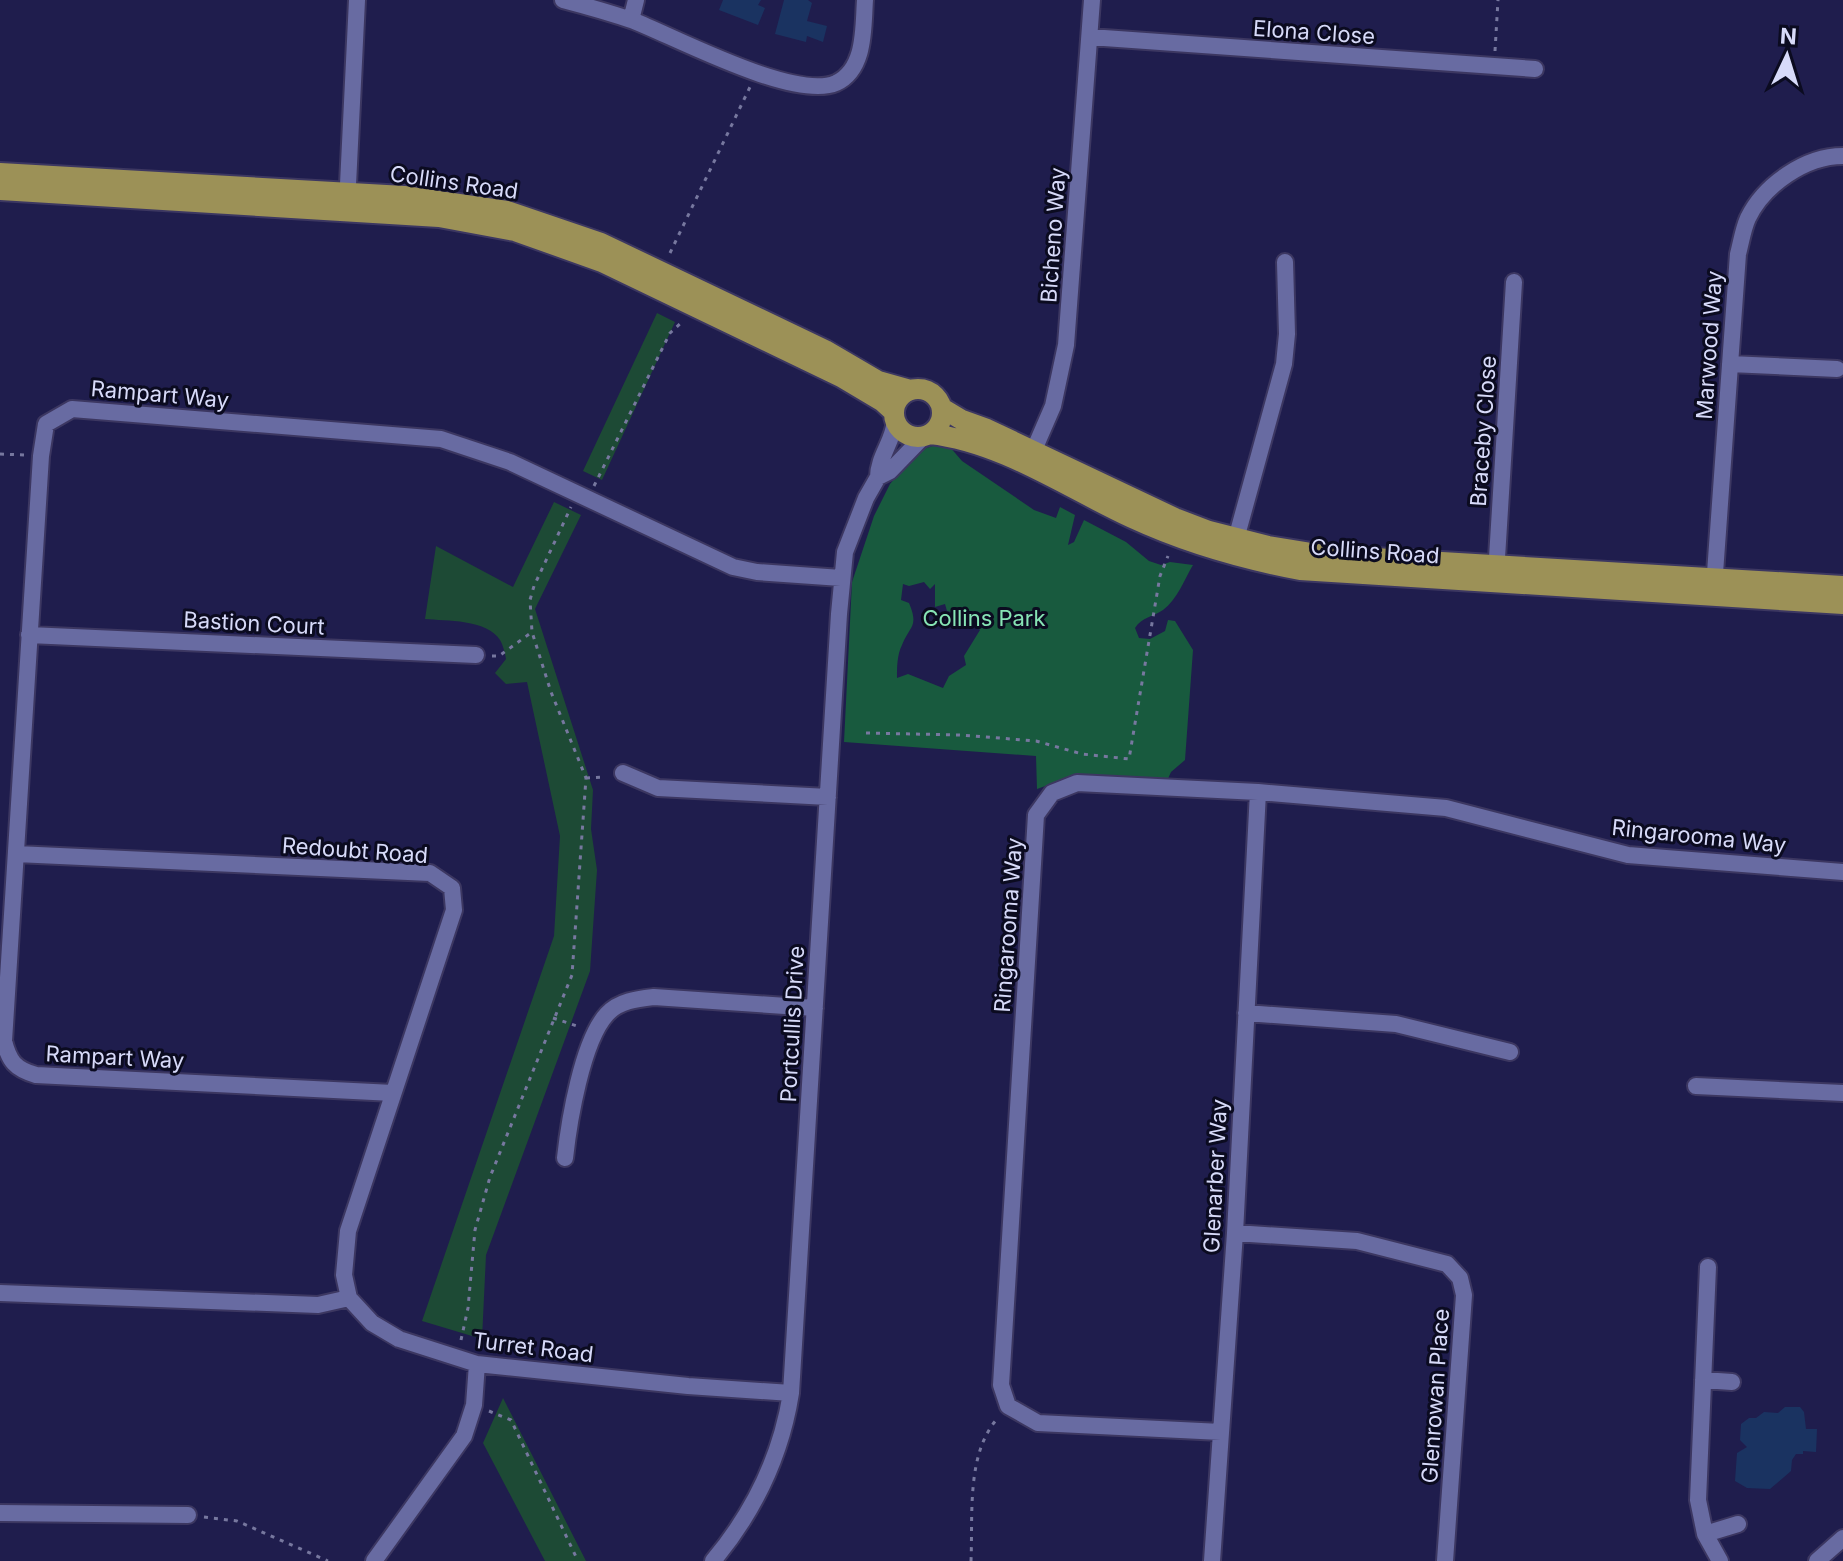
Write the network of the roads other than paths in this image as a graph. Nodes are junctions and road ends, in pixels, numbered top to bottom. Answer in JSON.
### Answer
{"nodes":[{"id":1,"x":357,"y":0,"type":"edge"},
{"id":2,"x":563,"y":0,"type":"edge"},
{"id":3,"x":636,"y":0,"type":"edge"},
{"id":4,"x":865,"y":0,"type":"edge"},
{"id":5,"x":1092,"y":0,"type":"edge"},
{"id":6,"x":631,"y":20,"type":"junction"},
{"id":7,"x":1090,"y":37,"type":"junction"},
{"id":8,"x":1535,"y":69,"type":"dead end"},
{"id":9,"x":1843,"y":156,"type":"edge"},
{"id":10,"x":0,"y":173,"type":"edge"},
{"id":11,"x":0,"y":190,"type":"edge"},
{"id":12,"x":347,"y":202,"type":"junction"},
{"id":13,"x":1285,"y":262,"type":"dead end"},
{"id":14,"x":1514,"y":282,"type":"dead end"},
{"id":15,"x":1730,"y":364,"type":"junction"},
{"id":16,"x":1837,"y":369,"type":"dead end"},
{"id":17,"x":910,"y":390,"type":"junction"},
{"id":18,"x":942,"y":408,"type":"junction"},
{"id":19,"x":895,"y":417,"type":"junction"},
{"id":20,"x":926,"y":435,"type":"junction"},
{"id":21,"x":1031,"y":459,"type":"junction"},
{"id":22,"x":878,"y":477,"type":"junction"},
{"id":23,"x":1234,"y":546,"type":"junction"},
{"id":24,"x":1496,"y":574,"type":"junction"},
{"id":25,"x":841,"y":578,"type":"junction"},
{"id":26,"x":1843,"y":586,"type":"edge"},
{"id":27,"x":1714,"y":587,"type":"junction"},
{"id":28,"x":1843,"y":604,"type":"edge"},
{"id":29,"x":29,"y":635,"type":"junction"},
{"id":30,"x":476,"y":655,"type":"road end"},
{"id":31,"x":623,"y":773,"type":"road end"},
{"id":32,"x":1258,"y":792,"type":"junction"},
{"id":33,"x":828,"y":797,"type":"junction"},
{"id":34,"x":16,"y":854,"type":"junction"},
{"id":35,"x":1843,"y":872,"type":"edge"},
{"id":36,"x":815,"y":1008,"type":"junction"},
{"id":37,"x":1246,"y":1013,"type":"junction"},
{"id":38,"x":1510,"y":1052,"type":"dead end"},
{"id":39,"x":1696,"y":1086,"type":"dead end"},
{"id":40,"x":393,"y":1093,"type":"junction"},
{"id":41,"x":1843,"y":1093,"type":"edge"},
{"id":42,"x":565,"y":1158,"type":"dead end"},
{"id":43,"x":1235,"y":1233,"type":"junction"},
{"id":44,"x":1708,"y":1267,"type":"dead end"},
{"id":45,"x":0,"y":1293,"type":"edge"},
{"id":46,"x":349,"y":1298,"type":"junction"},
{"id":47,"x":477,"y":1364,"type":"junction"},
{"id":48,"x":1703,"y":1380,"type":"junction"},
{"id":49,"x":1732,"y":1382,"type":"dead end"},
{"id":50,"x":791,"y":1393,"type":"junction"},
{"id":51,"x":1221,"y":1432,"type":"junction"},
{"id":52,"x":0,"y":1513,"type":"edge"},
{"id":53,"x":188,"y":1515,"type":"road end"},
{"id":54,"x":1738,"y":1524,"type":"dead end"},
{"id":55,"x":1705,"y":1534,"type":"junction"},
{"id":56,"x":1843,"y":1538,"type":"edge"},
{"id":57,"x":374,"y":1561,"type":"edge"},
{"id":58,"x":713,"y":1561,"type":"edge"},
{"id":59,"x":1212,"y":1561,"type":"edge"},
{"id":60,"x":1445,"y":1561,"type":"edge"},
{"id":61,"x":1720,"y":1561,"type":"edge"},
{"id":62,"x":1817,"y":1561,"type":"edge"}],
"edges":[{"from":1,"to":12,"type":"street"},
{"from":2,"to":6,"type":"street"},
{"from":3,"to":6,"type":"street"},
{"from":4,"to":6,"type":"street"},
{"from":5,"to":7,"type":"street","name":"Bicheno Way"},
{"from":7,"to":8,"type":"street","name":"Elona Close"},
{"from":7,"to":21,"type":"street","name":"Bicheno Way"},
{"from":9,"to":15,"type":"street","name":"Marwood Way"},
{"from":10,"to":12,"type":"main road","name":"Collins Road"},
{"from":11,"to":12,"type":"main road","name":"Collins Road"},
{"from":12,"to":17,"type":"main road","name":"Collins Road"},
{"from":12,"to":19,"type":"main road","name":"Collins Road"},
{"from":13,"to":23,"type":"street"},
{"from":14,"to":24,"type":"street","name":"Braceby Close"},
{"from":15,"to":16,"type":"street"},
{"from":15,"to":27,"type":"street","name":"Marwood Way"},
{"from":17,"to":18,"type":"main road","name":"Collins Road"},
{"from":17,"to":19,"type":"main road"},
{"from":18,"to":20,"type":"main road"},
{"from":18,"to":21,"type":"main road","name":"Collins Road"},
{"from":19,"to":20,"type":"main road","name":"Collins Road"},
{"from":19,"to":22,"type":"street","name":"Portcullis Drive"},
{"from":20,"to":21,"type":"main road","name":"Collins Road"},
{"from":20,"to":22,"type":"street","name":"Portcullis Drive"},
{"from":21,"to":23,"type":"main road","name":"Collins Road"},
{"from":22,"to":25,"type":"street","name":"Portcullis Drive"},
{"from":23,"to":24,"type":"main road","name":"Collins Road"},
{"from":24,"to":27,"type":"main road","name":"Collins Road"},
{"from":25,"to":29,"type":"street","name":"Rampart Way"},
{"from":25,"to":33,"type":"street","name":"Portcullis Drive"},
{"from":26,"to":27,"type":"main road","name":"Collins Road"},
{"from":27,"to":28,"type":"main road","name":"Collins Road"},
{"from":29,"to":30,"type":"street","name":"Bastion Court"},
{"from":29,"to":34,"type":"street","name":"Rampart Way"},
{"from":31,"to":33,"type":"street"},
{"from":32,"to":35,"type":"street","name":"Ringarooma Way"},
{"from":32,"to":37,"type":"street","name":"Glenarber Way"},
{"from":32,"to":51,"type":"street","name":"Ringarooma Way"},
{"from":33,"to":36,"type":"street","name":"Portcullis Drive"},
{"from":34,"to":40,"type":"street","name":"Rampart Way"},
{"from":34,"to":40,"type":"street","name":"Redoubt Road"},
{"from":36,"to":42,"type":"street"},
{"from":36,"to":50,"type":"street","name":"Portcullis Drive"},
{"from":37,"to":38,"type":"street"},
{"from":37,"to":43,"type":"street","name":"Glenarber Way"},
{"from":39,"to":41,"type":"street"},
{"from":40,"to":46,"type":"street","name":"Redoubt Road"},
{"from":43,"to":51,"type":"street","name":"Glenarber Way"},
{"from":43,"to":60,"type":"street","name":"Glenrowan Place"},
{"from":44,"to":48,"type":"street"},
{"from":45,"to":46,"type":"street"},
{"from":46,"to":47,"type":"street","name":"Turret Road"},
{"from":47,"to":50,"type":"street","name":"Turret Road"},
{"from":47,"to":57,"type":"street"},
{"from":48,"to":49,"type":"street"},
{"from":48,"to":55,"type":"street"},
{"from":50,"to":58,"type":"street","name":"Portcullis Drive"},
{"from":51,"to":59,"type":"street","name":"Glenarber Way"},
{"from":52,"to":53,"type":"street"},
{"from":54,"to":55,"type":"street"},
{"from":55,"to":61,"type":"street"},
{"from":56,"to":62,"type":"street"}]}
